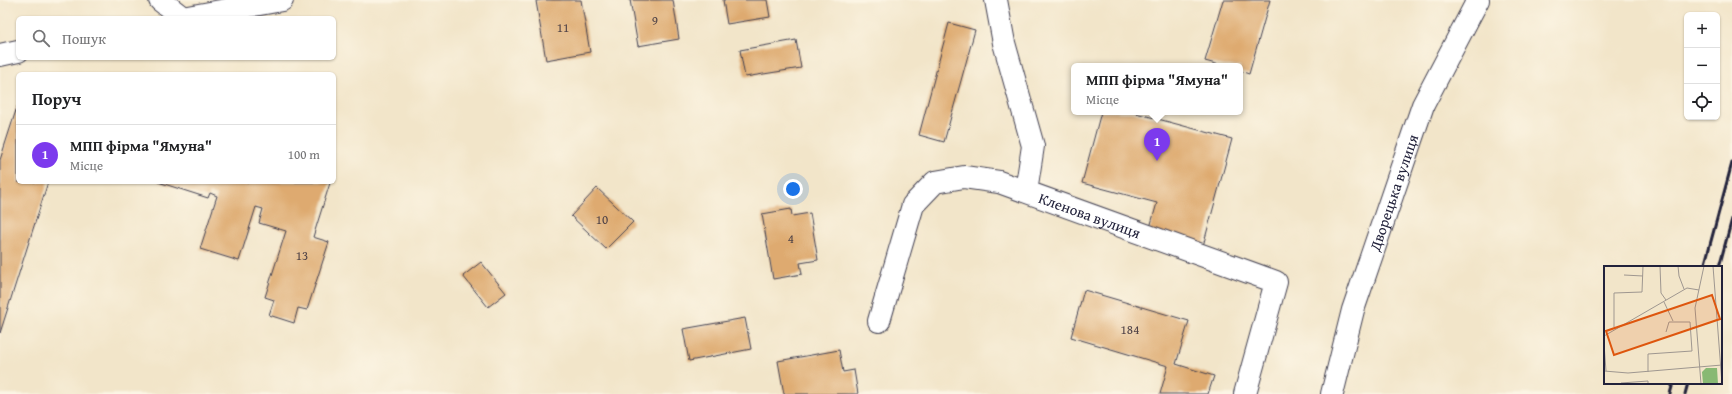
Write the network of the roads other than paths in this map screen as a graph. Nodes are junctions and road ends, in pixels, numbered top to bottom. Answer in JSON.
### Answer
{"nodes":[{"id":1,"x":160,"y":0,"type":"edge"},
{"id":2,"x":282,"y":0,"type":"edge"},
{"id":3,"x":996,"y":0,"type":"edge"},
{"id":4,"x":1478,"y":0,"type":"edge"},
{"id":5,"x":180,"y":16,"type":"edge"},
{"id":6,"x":194,"y":16,"type":"edge"},
{"id":7,"x":16,"y":51,"type":"edge"},
{"id":8,"x":0,"y":55,"type":"edge"},
{"id":9,"x":1026,"y":191,"type":"junction"},
{"id":10,"x":879,"y":321,"type":"dead end"},
{"id":11,"x":1245,"y":394,"type":"edge"},
{"id":12,"x":1332,"y":394,"type":"edge"}],
"edges":[{"from":1,"to":5,"type":"street"},
{"from":2,"to":6,"type":"street"},
{"from":3,"to":9,"type":"street"},
{"from":4,"to":12,"type":"street","name":"Дворецька вулиця"},
{"from":7,"to":8,"type":"street"},
{"from":9,"to":10,"type":"street","name":"Кленова вулиця"},
{"from":9,"to":11,"type":"street","name":"Кленова вулиця"}]}
